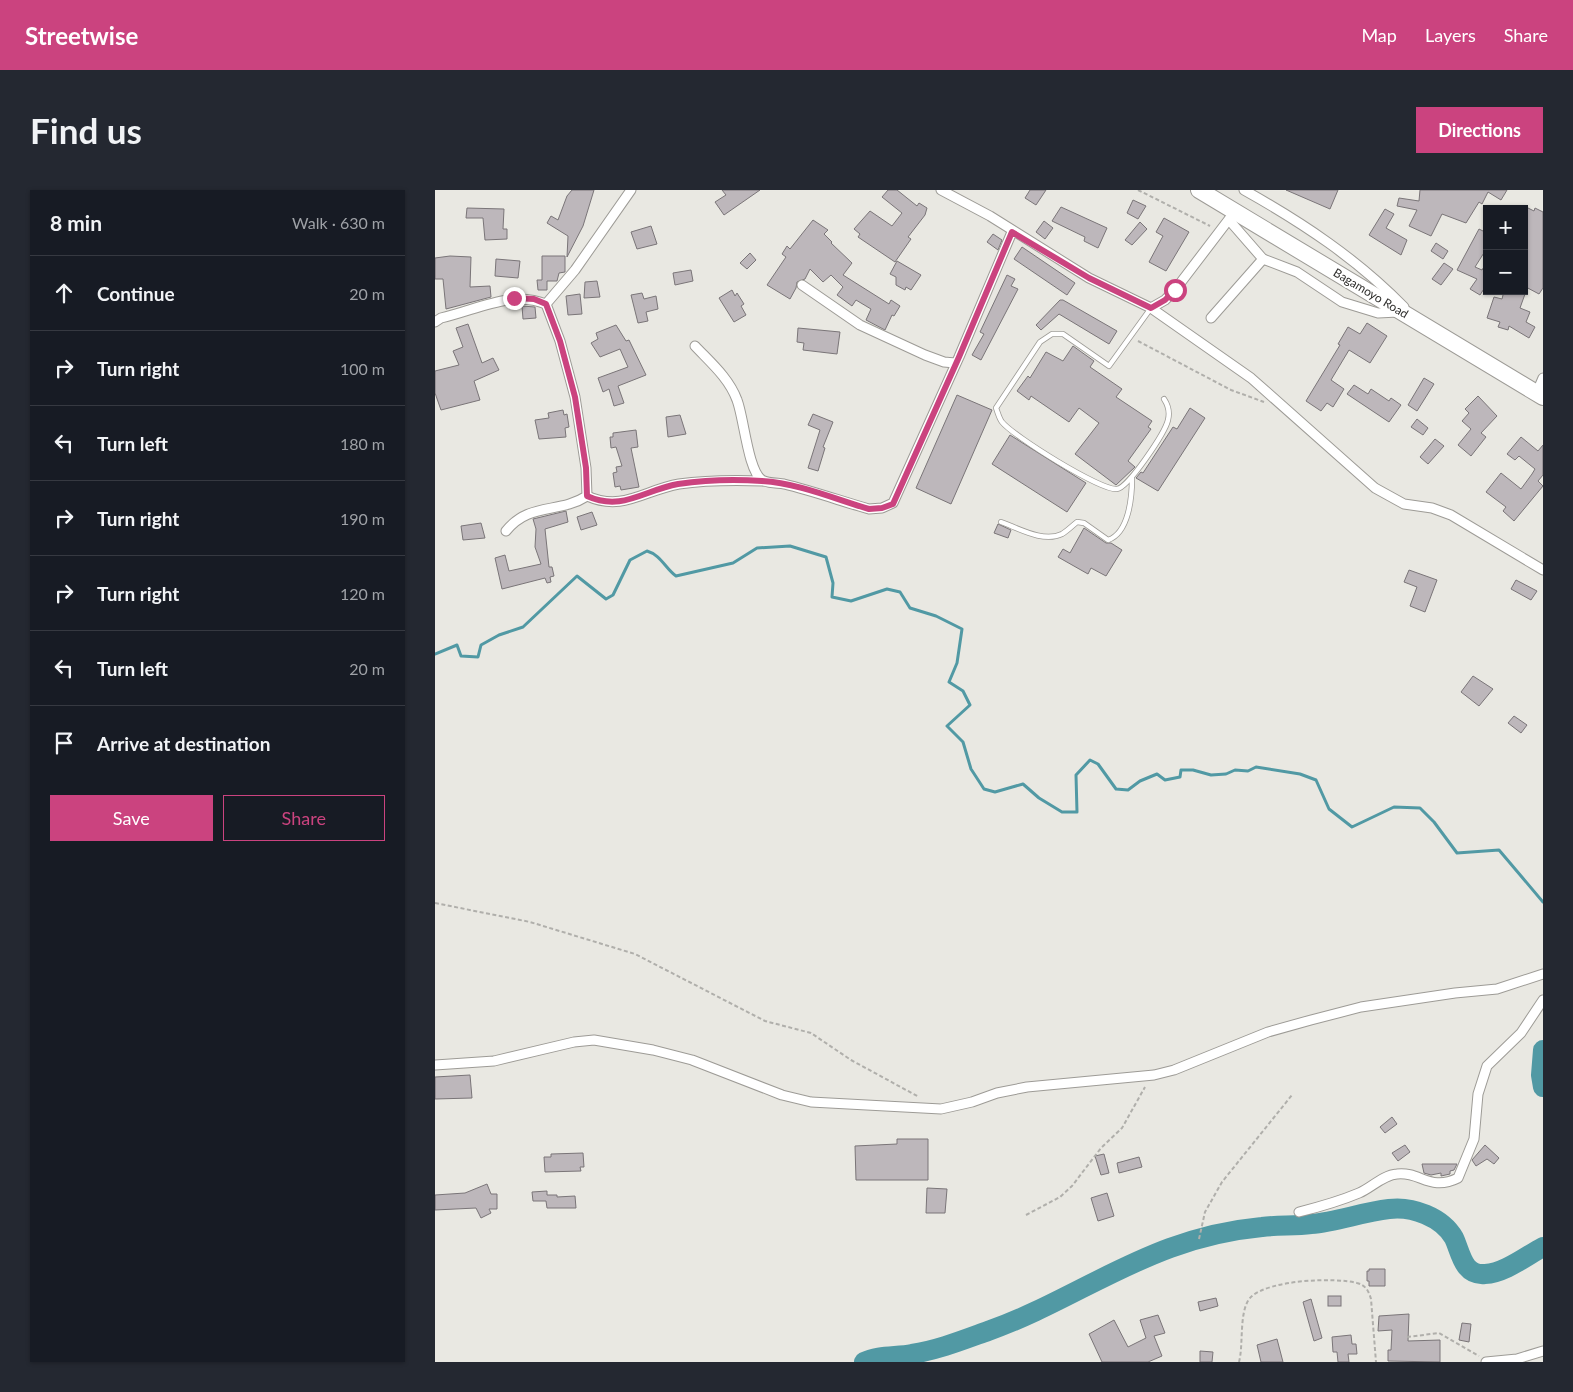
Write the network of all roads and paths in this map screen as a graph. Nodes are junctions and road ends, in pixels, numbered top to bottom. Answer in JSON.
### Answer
{"nodes":[{"id":1,"x":631,"y":190,"type":"edge"},
{"id":2,"x":941,"y":190,"type":"edge"},
{"id":3,"x":1138,"y":190,"type":"edge"},
{"id":4,"x":1199,"y":190,"type":"edge"},
{"id":5,"x":1244,"y":190,"type":"edge"},
{"id":6,"x":1232,"y":215,"type":"junction"},
{"id":7,"x":1221,"y":231,"type":"junction"},
{"id":8,"x":1012,"y":232,"type":"junction"},
{"id":9,"x":1263,"y":259,"type":"junction"},
{"id":10,"x":802,"y":285,"type":"dead end"},
{"id":11,"x":546,"y":304,"type":"junction"},
{"id":12,"x":1151,"y":308,"type":"junction"},
{"id":13,"x":1401,"y":312,"type":"junction"},
{"id":14,"x":1211,"y":318,"type":"dead end"},
{"id":15,"x":435,"y":322,"type":"edge"},
{"id":16,"x":1418,"y":322,"type":"junction"},
{"id":17,"x":1131,"y":338,"type":"junction"},
{"id":18,"x":695,"y":346,"type":"dead end"},
{"id":19,"x":955,"y":363,"type":"junction"},
{"id":20,"x":1541,"y":389,"type":"edge"},
{"id":21,"x":1164,"y":398,"type":"dead end"},
{"id":22,"x":1281,"y":404,"type":"junction"},
{"id":23,"x":1132,"y":478,"type":"junction"},
{"id":24,"x":763,"y":481,"type":"junction"},
{"id":25,"x":587,"y":496,"type":"junction"},
{"id":26,"x":1001,"y":522,"type":"dead end"},
{"id":27,"x":506,"y":531,"type":"dead end"},
{"id":28,"x":1543,"y":570,"type":"edge"},
{"id":29,"x":435,"y":903,"type":"edge"},
{"id":30,"x":1543,"y":974,"type":"edge"},
{"id":31,"x":1543,"y":1000,"type":"edge"},
{"id":32,"x":435,"y":1064,"type":"edge"},
{"id":33,"x":1154,"y":1075,"type":"junction"},
{"id":34,"x":1292,"y":1095,"type":"dead end"},
{"id":35,"x":941,"y":1109,"type":"junction"},
{"id":36,"x":1299,"y":1212,"type":"dead end"},
{"id":37,"x":1026,"y":1216,"type":"dead end"},
{"id":38,"x":1199,"y":1239,"type":"dead end"},
{"id":39,"x":1407,"y":1337,"type":"dead end"},
{"id":40,"x":1543,"y":1351,"type":"edge"},
{"id":41,"x":1239,"y":1362,"type":"edge"},
{"id":42,"x":1376,"y":1362,"type":"edge"},
{"id":43,"x":1487,"y":1362,"type":"edge"}],
"edges":[{"from":1,"to":11,"type":"street"},
{"from":2,"to":8,"type":"street"},
{"from":3,"to":7,"type":"path"},
{"from":4,"to":6,"type":"highway","name":"Bagamoyo Road"},
{"from":5,"to":16,"type":"street"},
{"from":6,"to":7,"type":"street"},
{"from":6,"to":9,"type":"street"},
{"from":6,"to":13,"type":"highway","name":"Bagamoyo Road"},
{"from":7,"to":12,"type":"street"},
{"from":8,"to":12,"type":"street"},
{"from":8,"to":19,"type":"street"},
{"from":9,"to":13,"type":"street"},
{"from":9,"to":14,"type":"street"},
{"from":10,"to":19,"type":"street"},
{"from":11,"to":15,"type":"street"},
{"from":11,"to":25,"type":"street"},
{"from":12,"to":17,"type":"lane"},
{"from":12,"to":22,"type":"street"},
{"from":13,"to":16,"type":"highway","name":"Bagamoyo Road"},
{"from":16,"to":20,"type":"highway","name":"Bagamoyo Road"},
{"from":17,"to":22,"type":"path"},
{"from":17,"to":23,"type":"lane"},
{"from":18,"to":24,"type":"street"},
{"from":19,"to":24,"type":"street"},
{"from":21,"to":23,"type":"lane"},
{"from":22,"to":28,"type":"street"},
{"from":23,"to":26,"type":"lane"},
{"from":24,"to":25,"type":"street"},
{"from":25,"to":27,"type":"street"},
{"from":29,"to":35,"type":"path"},
{"from":30,"to":33,"type":"street"},
{"from":31,"to":36,"type":"street"},
{"from":32,"to":35,"type":"street"},
{"from":33,"to":35,"type":"street"},
{"from":33,"to":37,"type":"path"},
{"from":34,"to":38,"type":"path"},
{"from":39,"to":43,"type":"path"},
{"from":40,"to":43,"type":"street"},
{"from":41,"to":42,"type":"path"}]}
